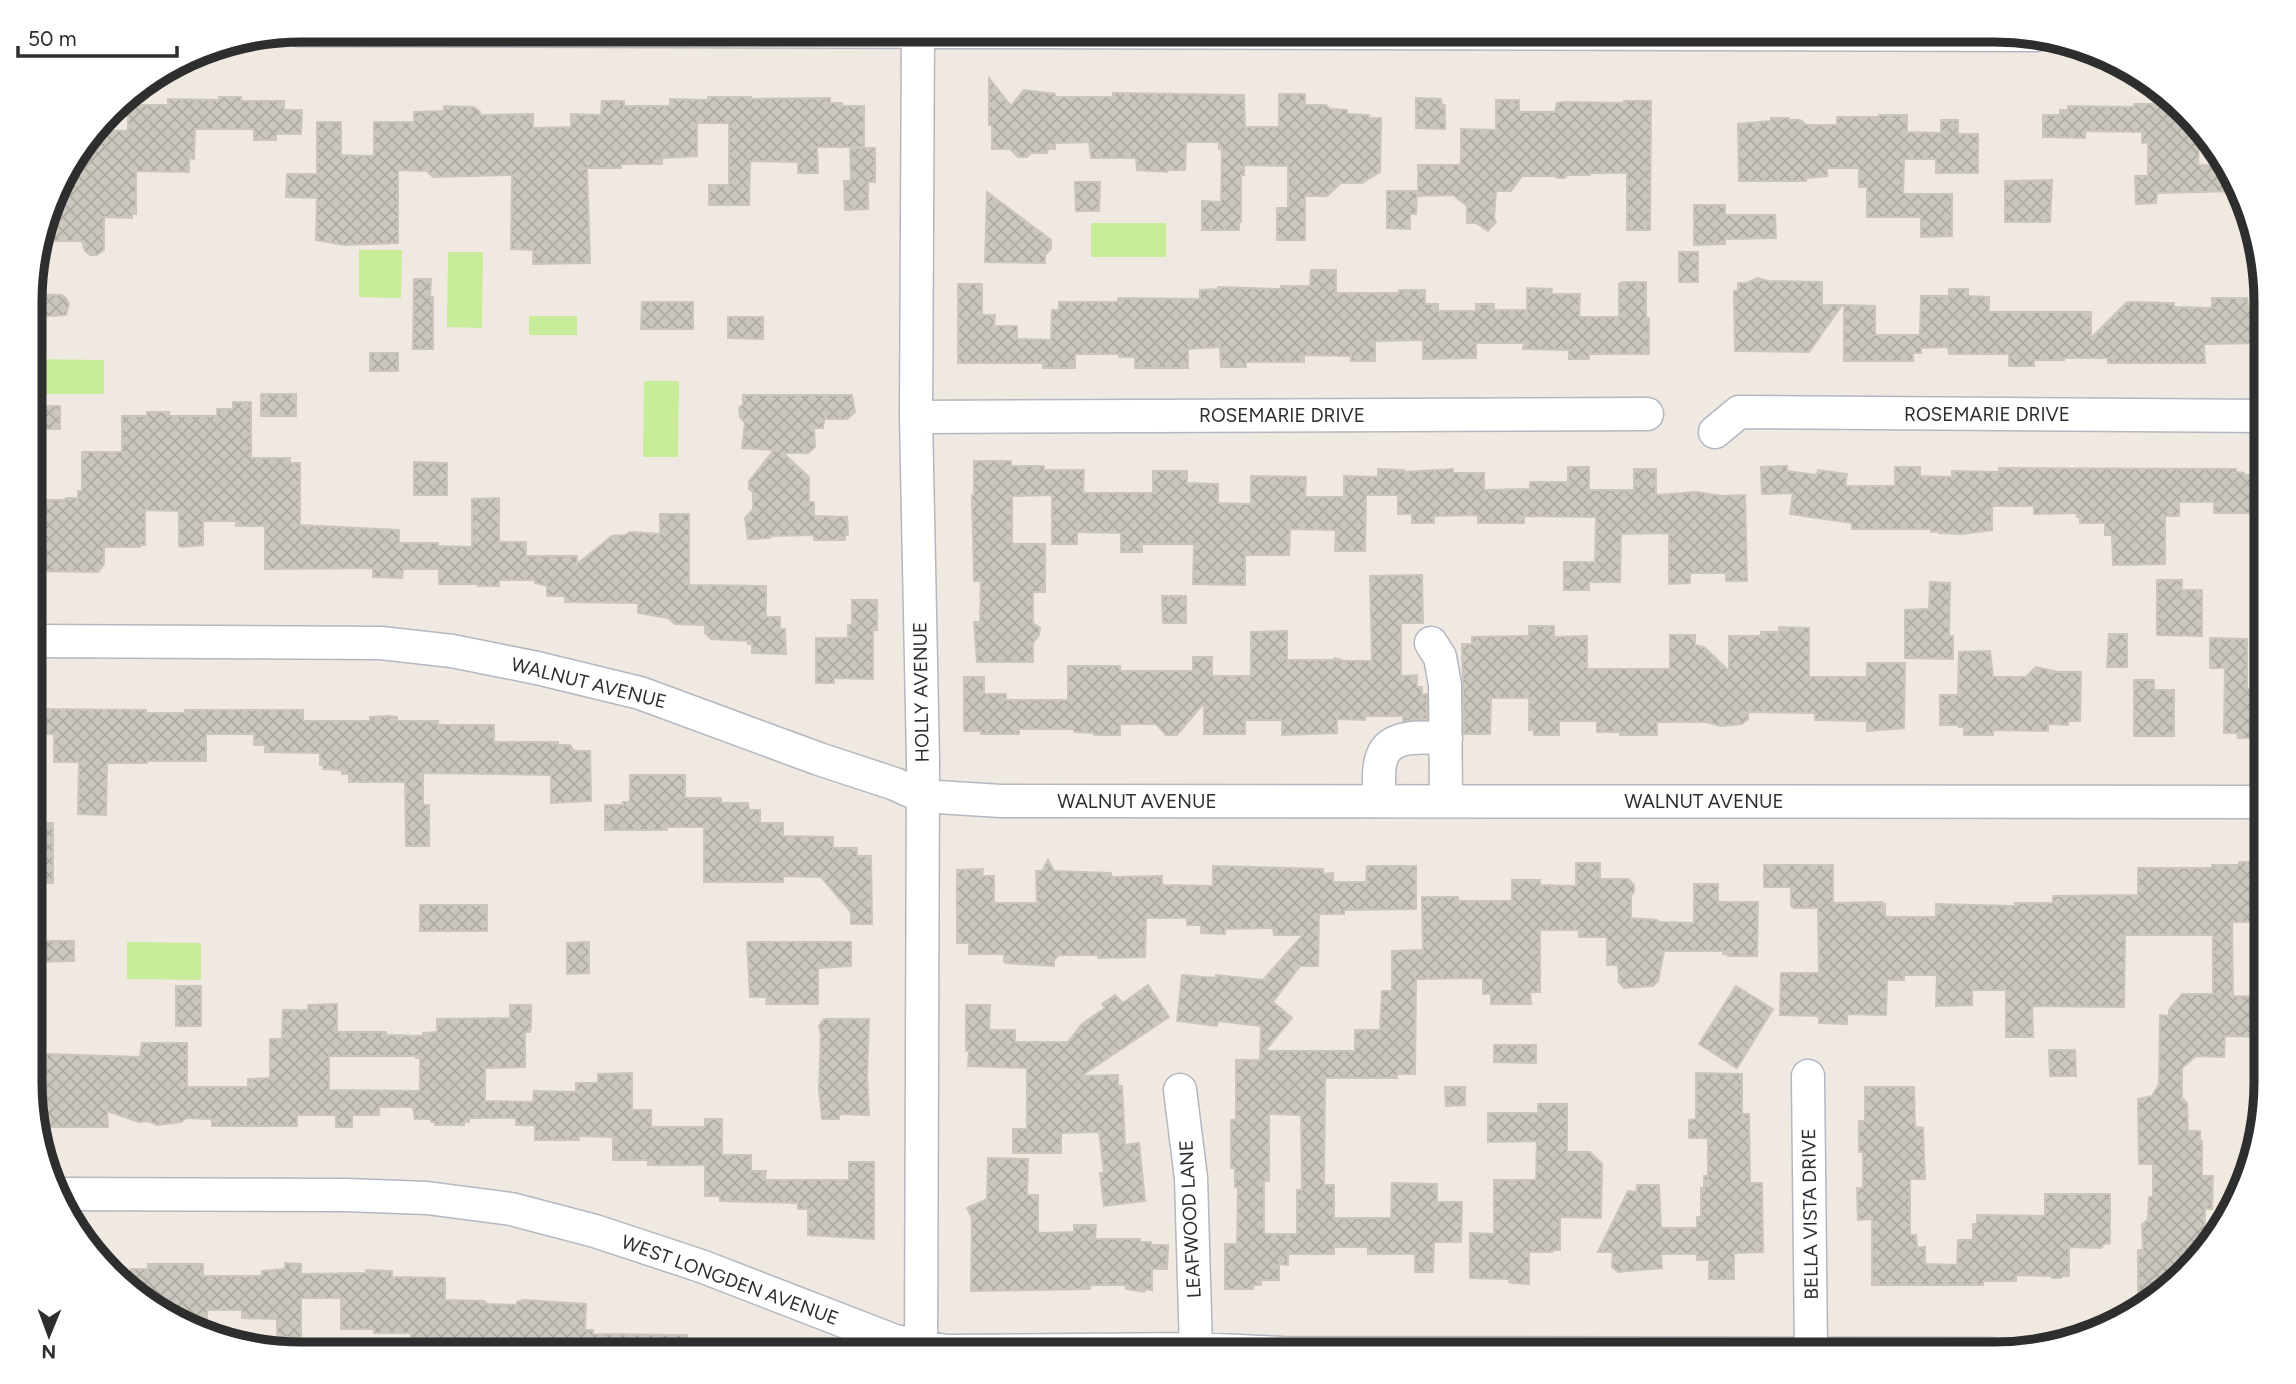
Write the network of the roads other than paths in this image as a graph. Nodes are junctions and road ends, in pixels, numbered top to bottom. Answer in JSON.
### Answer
{"nodes":[{"id":1,"x":918,"y":42,"type":"edge"},
{"id":2,"x":1647,"y":414,"type":"dead end"},
{"id":3,"x":2254,"y":416,"type":"edge"},
{"id":4,"x":916,"y":417,"type":"junction"},
{"id":5,"x":1715,"y":432,"type":"dead end"},
{"id":6,"x":42,"y":641,"type":"edge"},
{"id":7,"x":1431,"y":643,"type":"dead end"},
{"id":8,"x":1446,"y":739,"type":"junction"},
{"id":9,"x":921,"y":796,"type":"junction"},
{"id":10,"x":1379,"y":800,"type":"junction"},
{"id":11,"x":1446,"y":801,"type":"junction"},
{"id":12,"x":2254,"y":802,"type":"edge"},
{"id":13,"x":1808,"y":1076,"type":"dead end"},
{"id":14,"x":1180,"y":1090,"type":"dead end"},
{"id":15,"x":68,"y":1194,"type":"edge"},
{"id":16,"x":898,"y":1342,"type":"edge"},
{"id":17,"x":921,"y":1342,"type":"edge"},
{"id":18,"x":1196,"y":1342,"type":"edge"},
{"id":19,"x":1811,"y":1342,"type":"edge"}],
"edges":[{"from":1,"to":4,"type":"street","name":"HOLLY AVENUE"},
{"from":2,"to":4,"type":"street","name":"ROSEMARIE DRIVE"},
{"from":3,"to":5,"type":"street","name":"ROSEMARIE DRIVE"},
{"from":4,"to":9,"type":"street","name":"HOLLY AVENUE"},
{"from":6,"to":9,"type":"street","name":"WALNUT AVENUE"},
{"from":7,"to":8,"type":"street"},
{"from":8,"to":10,"type":"street"},
{"from":8,"to":11,"type":"street"},
{"from":9,"to":10,"type":"street","name":"WALNUT AVENUE"},
{"from":9,"to":17,"type":"street","name":"HOLLY AVENUE"},
{"from":10,"to":11,"type":"street","name":"WALNUT AVENUE"},
{"from":11,"to":12,"type":"street","name":"WALNUT AVENUE"},
{"from":13,"to":19,"type":"street","name":"BELLA VISTA DRIVE"},
{"from":14,"to":18,"type":"street","name":"LEAFWOOD LANE"},
{"from":15,"to":16,"type":"street","name":"WEST LONGDEN AVENUE"}]}
